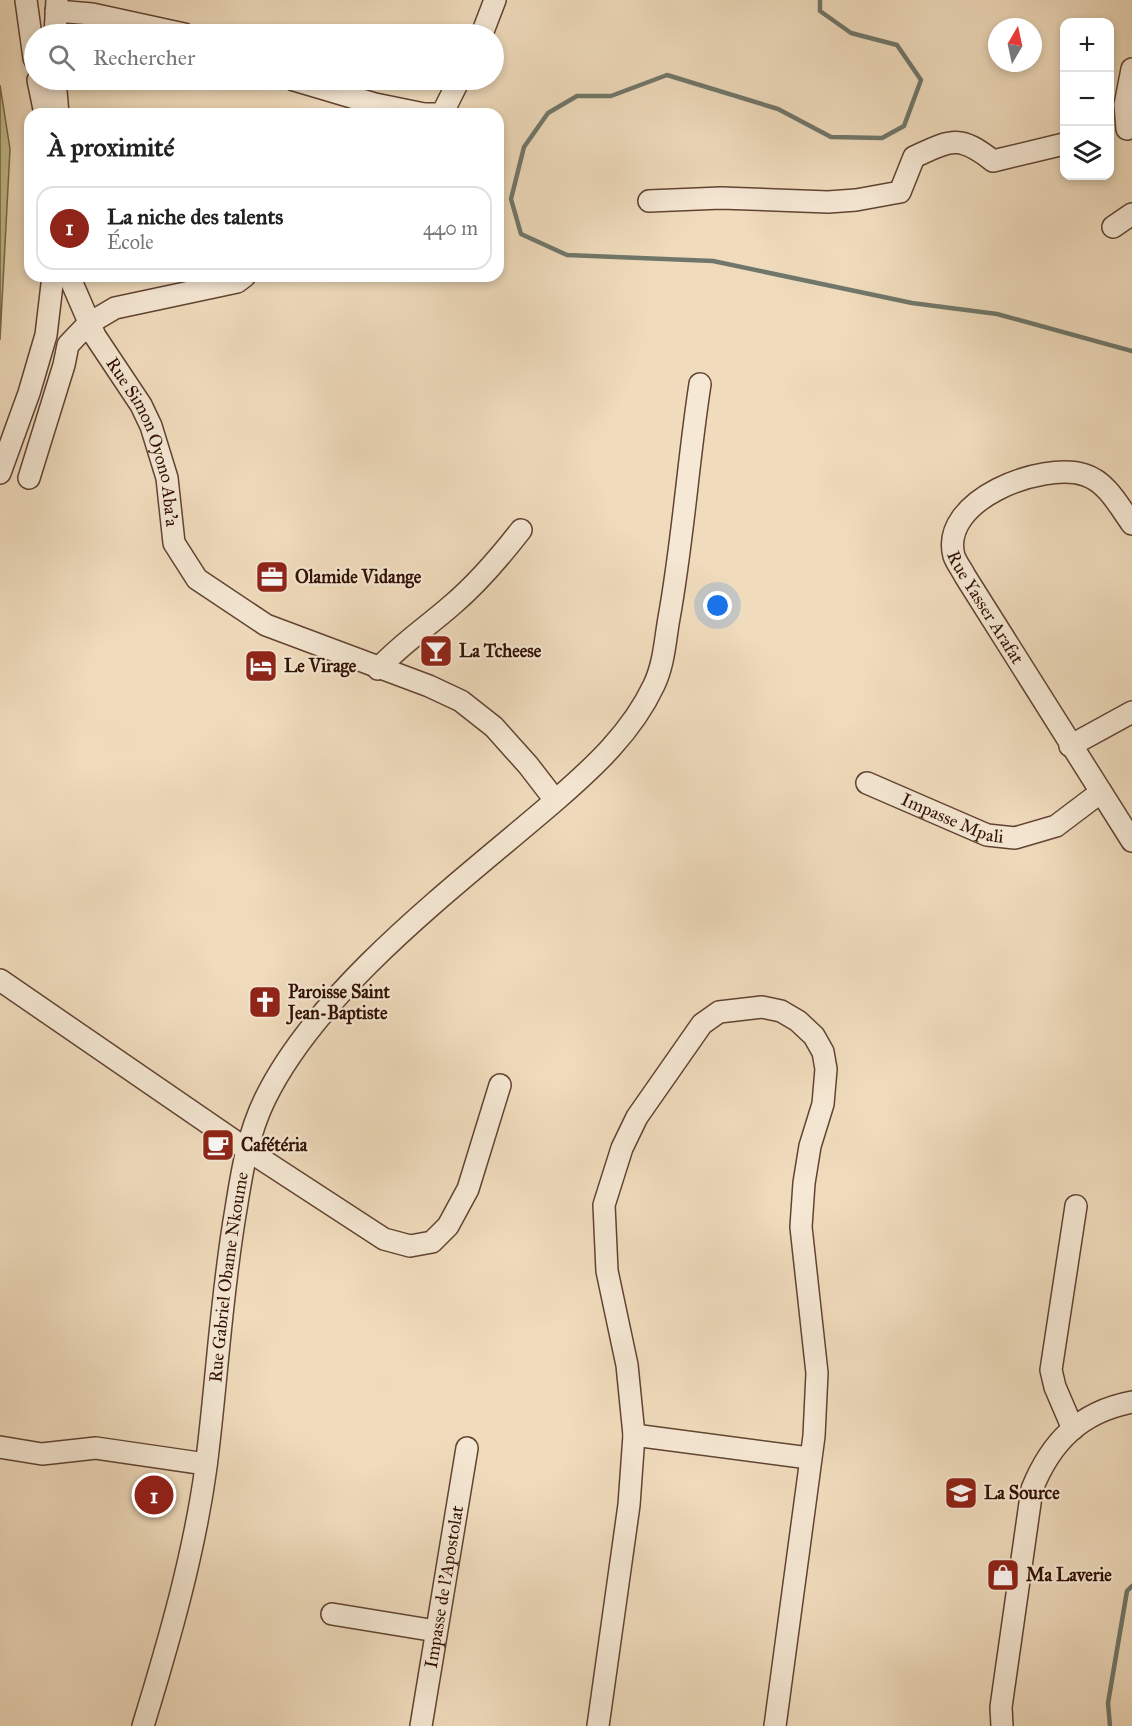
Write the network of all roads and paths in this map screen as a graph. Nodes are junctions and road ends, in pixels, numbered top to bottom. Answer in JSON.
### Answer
{"nodes":[{"id":1,"x":26,"y":0,"type":"edge"},
{"id":2,"x":495,"y":0,"type":"edge"},
{"id":3,"x":57,"y":5,"type":"edge"},
{"id":4,"x":29,"y":24,"type":"edge"},
{"id":5,"x":56,"y":24,"type":"edge"},
{"id":6,"x":144,"y":24,"type":"edge"},
{"id":7,"x":486,"y":24,"type":"edge"},
{"id":8,"x":1132,"y":69,"type":"edge"},
{"id":9,"x":40,"y":90,"type":"edge"},
{"id":10,"x":56,"y":90,"type":"edge"},
{"id":11,"x":328,"y":90,"type":"edge"},
{"id":12,"x":454,"y":90,"type":"edge"},
{"id":13,"x":44,"y":108,"type":"edge"},
{"id":14,"x":57,"y":108,"type":"edge"},
{"id":15,"x":395,"y":108,"type":"edge"},
{"id":16,"x":445,"y":108,"type":"edge"},
{"id":17,"x":1123,"y":130,"type":"edge"},
{"id":18,"x":1060,"y":145,"type":"edge"},
{"id":19,"x":649,"y":201,"type":"dead end"},
{"id":20,"x":1132,"y":214,"type":"edge"},
{"id":21,"x":1113,"y":227,"type":"dead end"},
{"id":22,"x":52,"y":282,"type":"edge"},
{"id":23,"x":71,"y":282,"type":"edge"},
{"id":24,"x":237,"y":282,"type":"edge"},
{"id":25,"x":88,"y":324,"type":"junction"},
{"id":26,"x":700,"y":384,"type":"dead end"},
{"id":27,"x":0,"y":473,"type":"edge"},
{"id":28,"x":29,"y":478,"type":"dead end"},
{"id":29,"x":1132,"y":524,"type":"edge"},
{"id":30,"x":521,"y":530,"type":"dead end"},
{"id":31,"x":378,"y":669,"type":"junction"},
{"id":32,"x":1132,"y":712,"type":"edge"},
{"id":33,"x":1071,"y":746,"type":"junction"},
{"id":34,"x":867,"y":783,"type":"dead end"},
{"id":35,"x":1101,"y":792,"type":"junction"},
{"id":36,"x":555,"y":800,"type":"junction"},
{"id":37,"x":1132,"y":841,"type":"edge"},
{"id":38,"x":0,"y":980,"type":"edge"},
{"id":39,"x":500,"y":1085,"type":"dead end"},
{"id":40,"x":246,"y":1149,"type":"junction"},
{"id":41,"x":1076,"y":1206,"type":"dead end"},
{"id":42,"x":1132,"y":1402,"type":"edge"},
{"id":43,"x":1073,"y":1429,"type":"junction"},
{"id":44,"x":634,"y":1435,"type":"junction"},
{"id":45,"x":0,"y":1447,"type":"edge"},
{"id":46,"x":467,"y":1448,"type":"dead end"},
{"id":47,"x":809,"y":1458,"type":"junction"},
{"id":48,"x":206,"y":1464,"type":"junction"},
{"id":49,"x":332,"y":1614,"type":"dead end"},
{"id":50,"x":436,"y":1631,"type":"junction"},
{"id":51,"x":143,"y":1726,"type":"edge"},
{"id":52,"x":422,"y":1726,"type":"edge"},
{"id":53,"x":598,"y":1726,"type":"edge"},
{"id":54,"x":775,"y":1726,"type":"edge"},
{"id":55,"x":1002,"y":1726,"type":"edge"}],
"edges":[{"from":1,"to":4,"type":"street"},
{"from":2,"to":7,"type":"street"},
{"from":3,"to":5,"type":"street"},
{"from":3,"to":6,"type":"street"},
{"from":8,"to":17,"type":"street"},
{"from":9,"to":13,"type":"street"},
{"from":10,"to":14,"type":"street"},
{"from":11,"to":15,"type":"street"},
{"from":12,"to":16,"type":"street"},
{"from":18,"to":19,"type":"street"},
{"from":20,"to":21,"type":"street"},
{"from":22,"to":27,"type":"street"},
{"from":23,"to":25,"type":"street","name":"Rue Simon Oyono Aba'a"},
{"from":24,"to":25,"type":"street"},
{"from":25,"to":28,"type":"street"},
{"from":25,"to":31,"type":"street","name":"Rue Simon Oyono Aba'a"},
{"from":26,"to":36,"type":"street","name":"Rue Gabriel Obame Nkoume"},
{"from":29,"to":33,"type":"street","name":"Rue Yasser Arafat"},
{"from":30,"to":31,"type":"street"},
{"from":31,"to":36,"type":"street","name":"Rue Simon Oyono Aba'a"},
{"from":32,"to":33,"type":"street"},
{"from":33,"to":35,"type":"street","name":"Rue Yasser Arafat"},
{"from":34,"to":35,"type":"street","name":"Impasse Mpali"},
{"from":35,"to":37,"type":"street","name":"Rue Yasser Arafat"},
{"from":36,"to":40,"type":"street","name":"Rue Gabriel Obame Nkoume"},
{"from":38,"to":40,"type":"street"},
{"from":39,"to":40,"type":"street"},
{"from":40,"to":48,"type":"street","name":"Rue Gabriel Obame Nkoume"},
{"from":41,"to":43,"type":"street"},
{"from":42,"to":43,"type":"street"},
{"from":43,"to":55,"type":"street"},
{"from":44,"to":47,"type":"street"},
{"from":44,"to":47,"type":"street"},
{"from":44,"to":53,"type":"street"},
{"from":45,"to":48,"type":"street"},
{"from":46,"to":50,"type":"street","name":"Impasse de l'Apostolat"},
{"from":47,"to":54,"type":"street"},
{"from":48,"to":51,"type":"street","name":"Rue Gabriel Obame Nkoume"},
{"from":49,"to":50,"type":"street"},
{"from":50,"to":52,"type":"street","name":"Impasse de l'Apostolat"}]}
